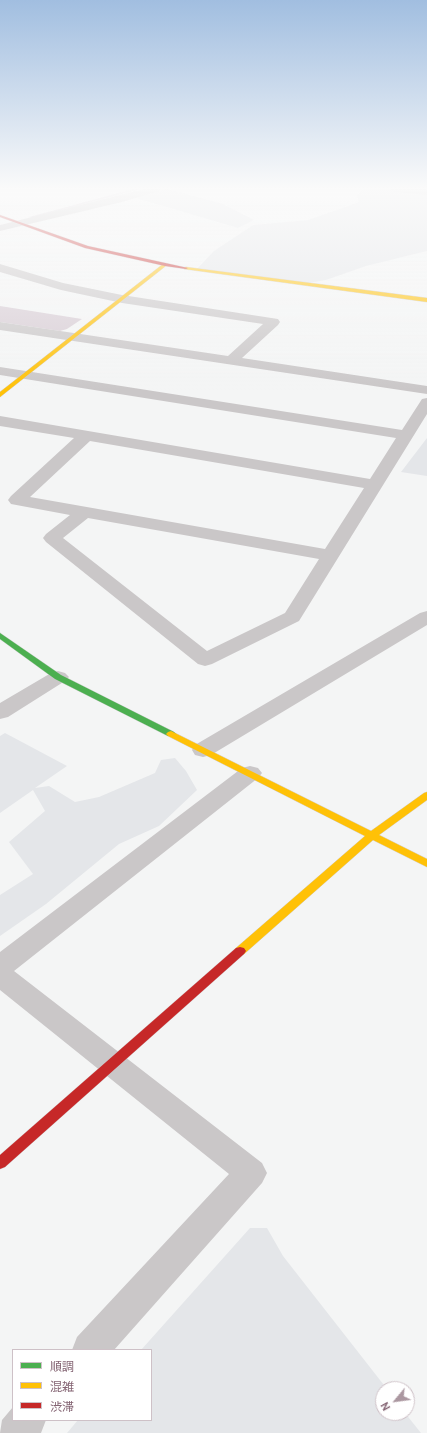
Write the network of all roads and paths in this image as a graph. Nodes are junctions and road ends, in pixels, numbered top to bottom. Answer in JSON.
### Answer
{"nodes":[{"id":1,"x":126,"y":256,"type":"edge"},
{"id":2,"x":166,"y":265,"type":"junction"},
{"id":3,"x":0,"y":268,"type":"edge"},
{"id":4,"x":122,"y":299,"type":"junction"},
{"id":5,"x":427,"y":300,"type":"edge"},
{"id":6,"x":0,"y":326,"type":"edge"},
{"id":7,"x":74,"y":337,"type":"junction"},
{"id":8,"x":231,"y":360,"type":"junction"},
{"id":9,"x":0,"y":371,"type":"edge"},
{"id":10,"x":25,"y":375,"type":"junction"},
{"id":11,"x":427,"y":390,"type":"edge"},
{"id":12,"x":0,"y":395,"type":"edge"},
{"id":13,"x":427,"y":402,"type":"edge"},
{"id":14,"x":0,"y":421,"type":"edge"},
{"id":15,"x":406,"y":435,"type":"junction"},
{"id":16,"x":86,"y":436,"type":"junction"},
{"id":17,"x":375,"y":485,"type":"junction"},
{"id":18,"x":83,"y":513,"type":"junction"},
{"id":19,"x":331,"y":556,"type":"junction"},
{"id":20,"x":427,"y":617,"type":"edge"},
{"id":21,"x":0,"y":635,"type":"edge"},
{"id":22,"x":58,"y":677,"type":"junction"},
{"id":23,"x":0,"y":712,"type":"edge"},
{"id":24,"x":204,"y":750,"type":"junction"},
{"id":25,"x":250,"y":773,"type":"junction"},
{"id":26,"x":427,"y":795,"type":"edge"},
{"id":27,"x":373,"y":834,"type":"junction"},
{"id":28,"x":427,"y":863,"type":"edge"},
{"id":29,"x":0,"y":967,"type":"edge"},
{"id":30,"x":0,"y":975,"type":"edge"},
{"id":31,"x":111,"y":1064,"type":"junction"},
{"id":32,"x":0,"y":1163,"type":"edge"},
{"id":33,"x":91,"y":1349,"type":"edge"},
{"id":34,"x":26,"y":1421,"type":"edge"},
{"id":35,"x":15,"y":1433,"type":"edge"}],
"edges":[{"from":1,"to":2,"type":"street"},
{"from":2,"to":4,"type":"street"},
{"from":2,"to":5,"type":"street"},
{"from":3,"to":4,"type":"street"},
{"from":4,"to":7,"type":"street"},
{"from":4,"to":8,"type":"street"},
{"from":6,"to":7,"type":"street"},
{"from":7,"to":8,"type":"street"},
{"from":7,"to":10,"type":"street"},
{"from":8,"to":11,"type":"street"},
{"from":9,"to":10,"type":"street"},
{"from":10,"to":12,"type":"street"},
{"from":10,"to":15,"type":"street"},
{"from":13,"to":15,"type":"street"},
{"from":14,"to":16,"type":"street"},
{"from":15,"to":17,"type":"street"},
{"from":16,"to":17,"type":"street"},
{"from":16,"to":18,"type":"street"},
{"from":17,"to":19,"type":"street"},
{"from":18,"to":19,"type":"street"},
{"from":18,"to":19,"type":"street"},
{"from":20,"to":24,"type":"street"},
{"from":21,"to":22,"type":"street"},
{"from":22,"to":23,"type":"street"},
{"from":22,"to":24,"type":"street"},
{"from":24,"to":25,"type":"street"},
{"from":25,"to":27,"type":"street"},
{"from":25,"to":29,"type":"street"},
{"from":26,"to":27,"type":"street"},
{"from":27,"to":28,"type":"street"},
{"from":27,"to":31,"type":"street"},
{"from":30,"to":31,"type":"street"},
{"from":31,"to":32,"type":"street"},
{"from":31,"to":33,"type":"street"},
{"from":34,"to":35,"type":"street"}]}
